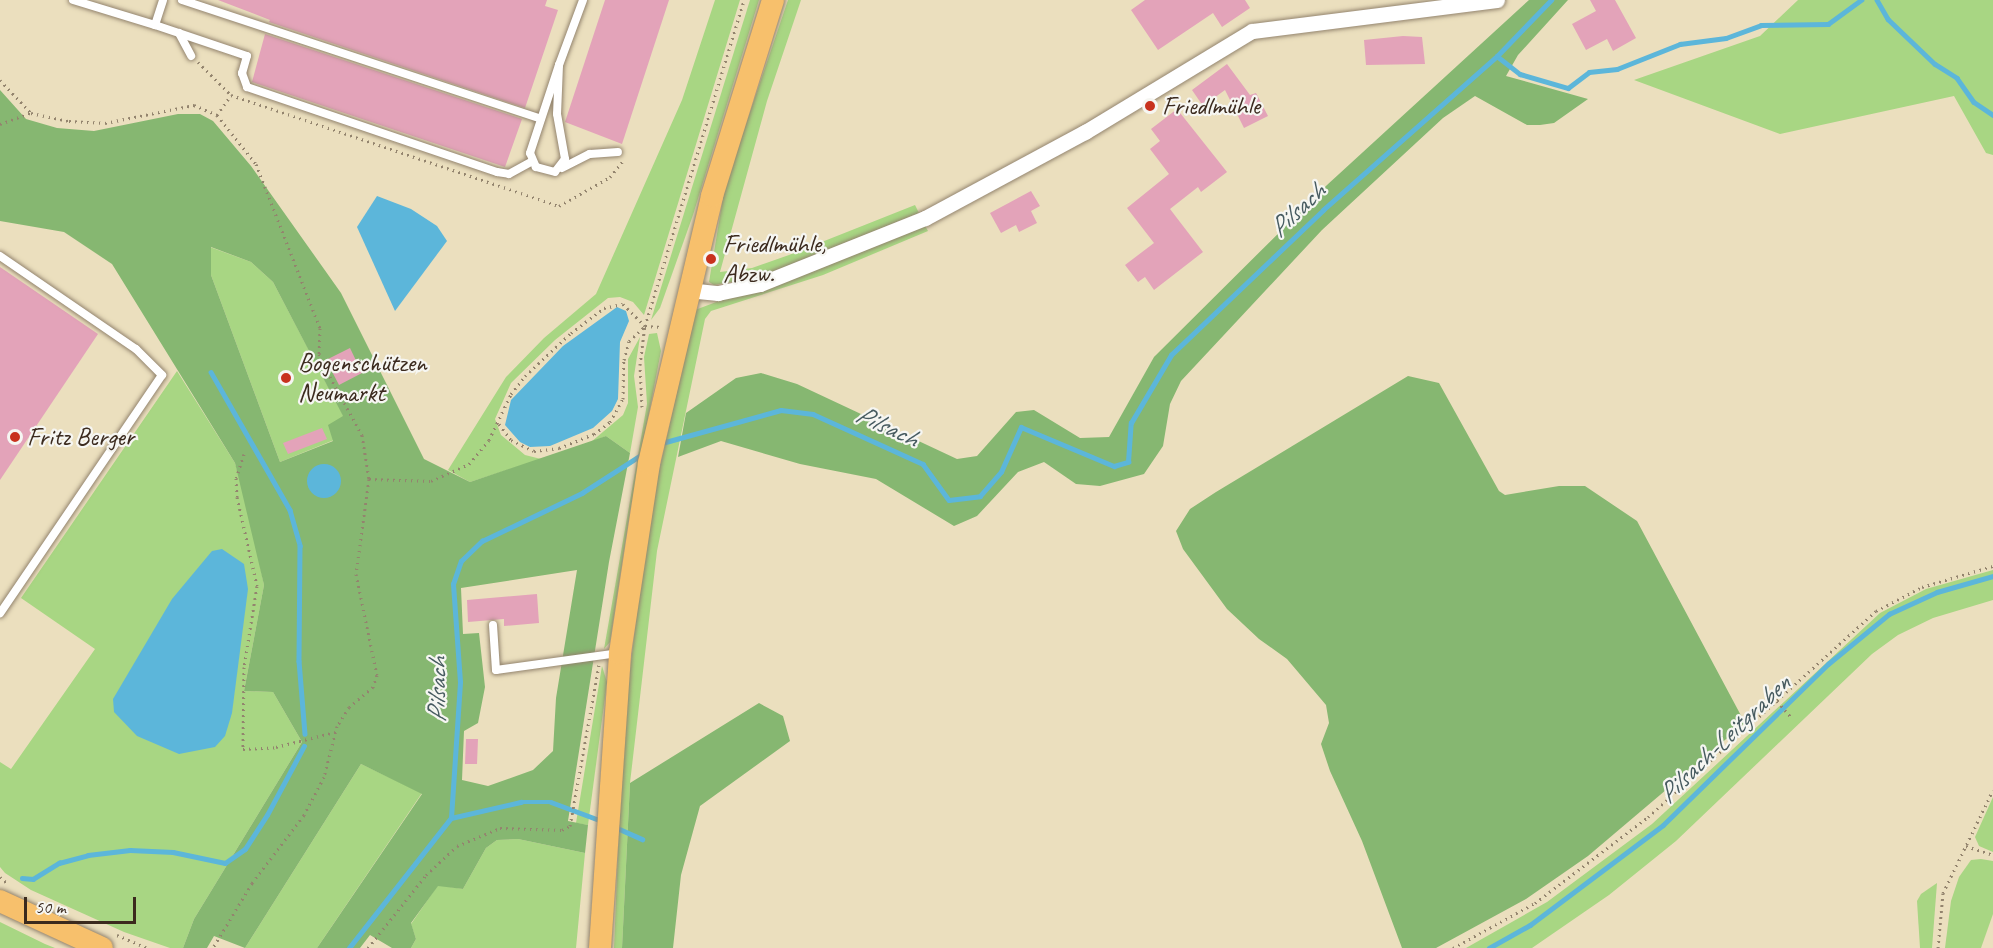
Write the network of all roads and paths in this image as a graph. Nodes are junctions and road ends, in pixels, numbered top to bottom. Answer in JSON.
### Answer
{"nodes":[{"id":1,"x":73,"y":0,"type":"edge"},
{"id":2,"x":163,"y":0,"type":"edge"},
{"id":3,"x":182,"y":0,"type":"edge"},
{"id":4,"x":583,"y":0,"type":"edge"},
{"id":5,"x":744,"y":0,"type":"edge"},
{"id":6,"x":773,"y":0,"type":"edge"},
{"id":7,"x":1497,"y":0,"type":"edge"},
{"id":8,"x":155,"y":25,"type":"junction"},
{"id":9,"x":179,"y":33,"type":"junction"},
{"id":10,"x":191,"y":56,"type":"joint"},
{"id":11,"x":559,"y":65,"type":"junction"},
{"id":12,"x":0,"y":80,"type":"edge"},
{"id":13,"x":231,"y":95,"type":"dead end"},
{"id":14,"x":31,"y":113,"type":"junction"},
{"id":15,"x":541,"y":119,"type":"junction"},
{"id":16,"x":0,"y":123,"type":"edge"},
{"id":17,"x":618,"y":152,"type":"dead end"},
{"id":18,"x":531,"y":162,"type":"junction"},
{"id":19,"x":562,"y":168,"type":"junction"},
{"id":20,"x":0,"y":256,"type":"edge"},
{"id":21,"x":688,"y":290,"type":"junction"},
{"id":22,"x":645,"y":326,"type":"junction"},
{"id":23,"x":650,"y":416,"type":"junction"},
{"id":24,"x":499,"y":423,"type":"junction"},
{"id":25,"x":244,"y":454,"type":"dead end"},
{"id":26,"x":369,"y":480,"type":"junction"},
{"id":27,"x":1993,"y":566,"type":"edge"},
{"id":28,"x":0,"y":613,"type":"edge"},
{"id":29,"x":493,"y":625,"type":"dead end"},
{"id":30,"x":620,"y":653,"type":"junction"},
{"id":31,"x":1777,"y":701,"type":"junction"},
{"id":32,"x":1791,"y":717,"type":"dead end"},
{"id":33,"x":335,"y":732,"type":"junction"},
{"id":34,"x":1993,"y":790,"type":"edge"},
{"id":35,"x":576,"y":801,"type":"dead end"},
{"id":36,"x":1966,"y":846,"type":"junction"},
{"id":37,"x":1993,"y":855,"type":"edge"},
{"id":38,"x":0,"y":901,"type":"edge"},
{"id":39,"x":599,"y":917,"type":"junction"},
{"id":40,"x":102,"y":948,"type":"edge"},
{"id":41,"x":213,"y":948,"type":"edge"},
{"id":42,"x":368,"y":948,"type":"edge"},
{"id":43,"x":593,"y":948,"type":"edge"},
{"id":44,"x":600,"y":948,"type":"edge"},
{"id":45,"x":1453,"y":948,"type":"edge"},
{"id":46,"x":1938,"y":948,"type":"edge"}],
"edges":[{"from":1,"to":8,"type":"lane"},
{"from":2,"to":8,"type":"lane"},
{"from":3,"to":15,"type":"lane"},
{"from":4,"to":11,"type":"lane"},
{"from":5,"to":22,"type":"path"},
{"from":6,"to":21,"type":"main road"},
{"from":7,"to":21,"type":"street"},
{"from":8,"to":9,"type":"lane"},
{"from":9,"to":10,"type":"lane"},
{"from":9,"to":18,"type":"lane"},
{"from":10,"to":13,"type":"path"},
{"from":11,"to":15,"type":"lane"},
{"from":11,"to":19,"type":"lane"},
{"from":12,"to":14,"type":"path"},
{"from":14,"to":16,"type":"path"},
{"from":14,"to":26,"type":"path"},
{"from":15,"to":18,"type":"lane"},
{"from":17,"to":19,"type":"lane"},
{"from":18,"to":19,"type":"lane"},
{"from":20,"to":28,"type":"lane"},
{"from":21,"to":23,"type":"main road"},
{"from":22,"to":23,"type":"path"},
{"from":22,"to":24,"type":"path"},
{"from":22,"to":24,"type":"path"},
{"from":23,"to":30,"type":"main road"},
{"from":24,"to":26,"type":"path"},
{"from":25,"to":33,"type":"path"},
{"from":26,"to":33,"type":"path"},
{"from":27,"to":31,"type":"path"},
{"from":29,"to":30,"type":"lane"},
{"from":30,"to":39,"type":"main road"},
{"from":31,"to":32,"type":"path"},
{"from":31,"to":45,"type":"path"},
{"from":33,"to":41,"type":"path"},
{"from":34,"to":36,"type":"path"},
{"from":35,"to":42,"type":"path"},
{"from":36,"to":37,"type":"path"},
{"from":36,"to":46,"type":"path"},
{"from":38,"to":40,"type":"main road"},
{"from":39,"to":43,"type":"main road"},
{"from":39,"to":44,"type":"main road"}]}
